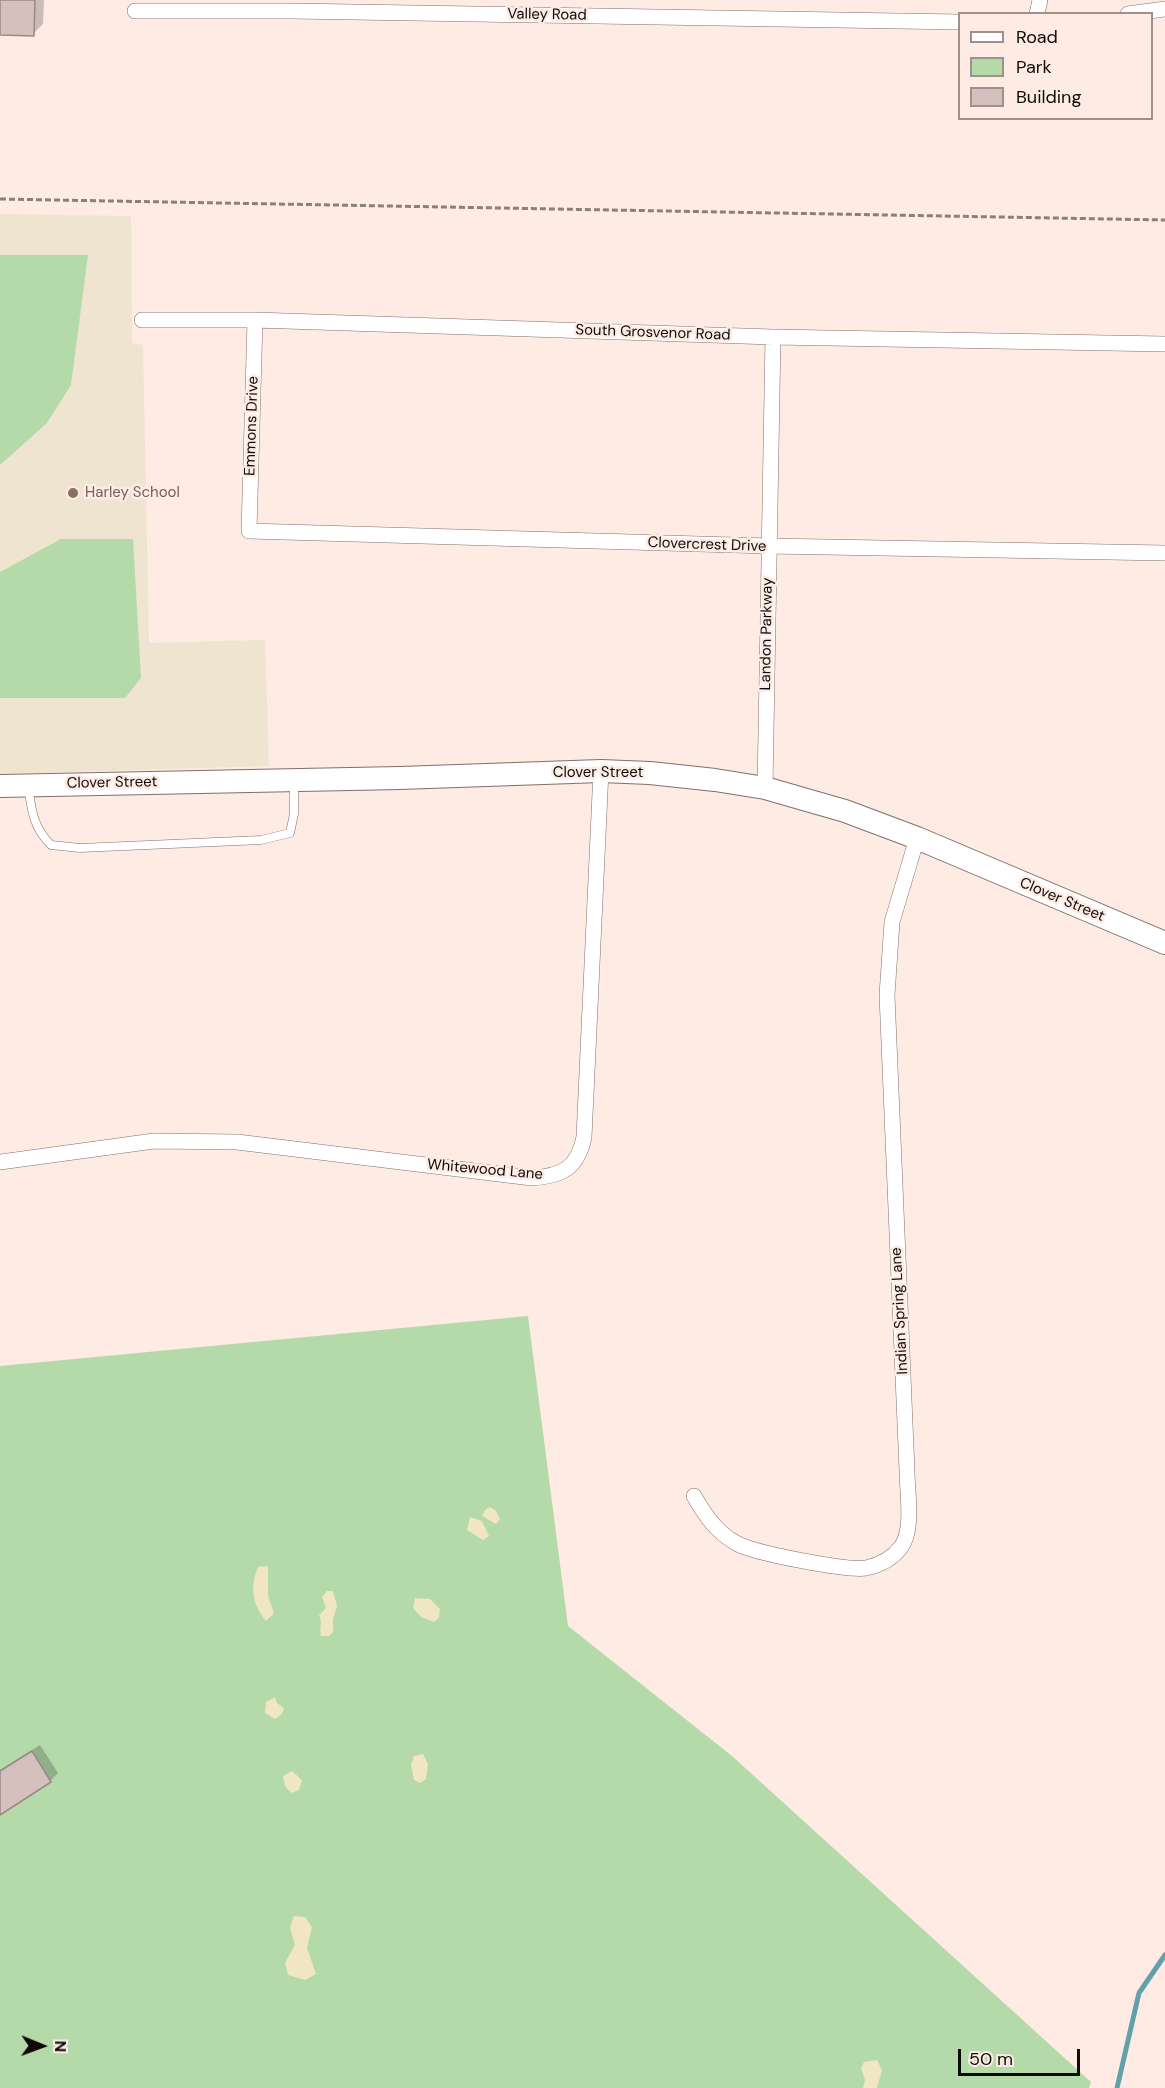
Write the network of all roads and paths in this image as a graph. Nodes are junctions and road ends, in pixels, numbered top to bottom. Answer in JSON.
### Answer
{"nodes":[{"id":1,"x":242,"y":5,"type":"edge"},
{"id":2,"x":292,"y":5,"type":"edge"},
{"id":3,"x":1162,"y":6,"type":"edge"},
{"id":4,"x":135,"y":10,"type":"dead end"},
{"id":5,"x":1136,"y":12,"type":"edge"},
{"id":6,"x":958,"y":22,"type":"edge"},
{"id":7,"x":0,"y":199,"type":"edge"},
{"id":8,"x":1165,"y":220,"type":"edge"},
{"id":9,"x":142,"y":320,"type":"dead end"},
{"id":10,"x":255,"y":320,"type":"junction"},
{"id":11,"x":773,"y":337,"type":"junction"},
{"id":12,"x":1165,"y":344,"type":"edge"},
{"id":13,"x":249,"y":531,"type":"joint"},
{"id":14,"x":769,"y":546,"type":"junction"},
{"id":15,"x":1165,"y":553,"type":"edge"},
{"id":16,"x":601,"y":771,"type":"junction"},
{"id":17,"x":294,"y":779,"type":"junction"},
{"id":18,"x":0,"y":786,"type":"edge"},
{"id":19,"x":28,"y":786,"type":"junction"},
{"id":20,"x":765,"y":788,"type":"junction"},
{"id":21,"x":916,"y":838,"type":"junction"},
{"id":22,"x":1165,"y":943,"type":"edge"},
{"id":23,"x":0,"y":1162,"type":"edge"},
{"id":24,"x":694,"y":1496,"type":"dead end"}],
"edges":[{"from":1,"to":2,"type":"street","name":"Valley Road"},
{"from":1,"to":4,"type":"street","name":"Valley Road"},
{"from":2,"to":6,"type":"street","name":"Valley Road"},
{"from":3,"to":5,"type":"street"},
{"from":7,"to":8,"type":"path"},
{"from":9,"to":10,"type":"street","name":"South Grosvenor Road"},
{"from":10,"to":11,"type":"street","name":"South Grosvenor Road"},
{"from":10,"to":13,"type":"street","name":"Emmons Drive"},
{"from":11,"to":12,"type":"street","name":"South Grosvenor Road"},
{"from":11,"to":14,"type":"street","name":"Landon Parkway"},
{"from":13,"to":14,"type":"street","name":"Clovercrest Drive"},
{"from":14,"to":15,"type":"street","name":"Clovercrest Drive"},
{"from":14,"to":20,"type":"street","name":"Landon Parkway"},
{"from":16,"to":17,"type":"main road","name":"Clover Street"},
{"from":16,"to":20,"type":"main road","name":"Clover Street"},
{"from":16,"to":23,"type":"street","name":"Whitewood Lane"},
{"from":17,"to":19,"type":"main road","name":"Clover Street"},
{"from":17,"to":19,"type":"lane"},
{"from":18,"to":19,"type":"main road","name":"Clover Street"},
{"from":20,"to":21,"type":"main road","name":"Clover Street"},
{"from":21,"to":22,"type":"main road","name":"Clover Street"},
{"from":21,"to":24,"type":"street","name":"Indian Spring Lane"}]}
